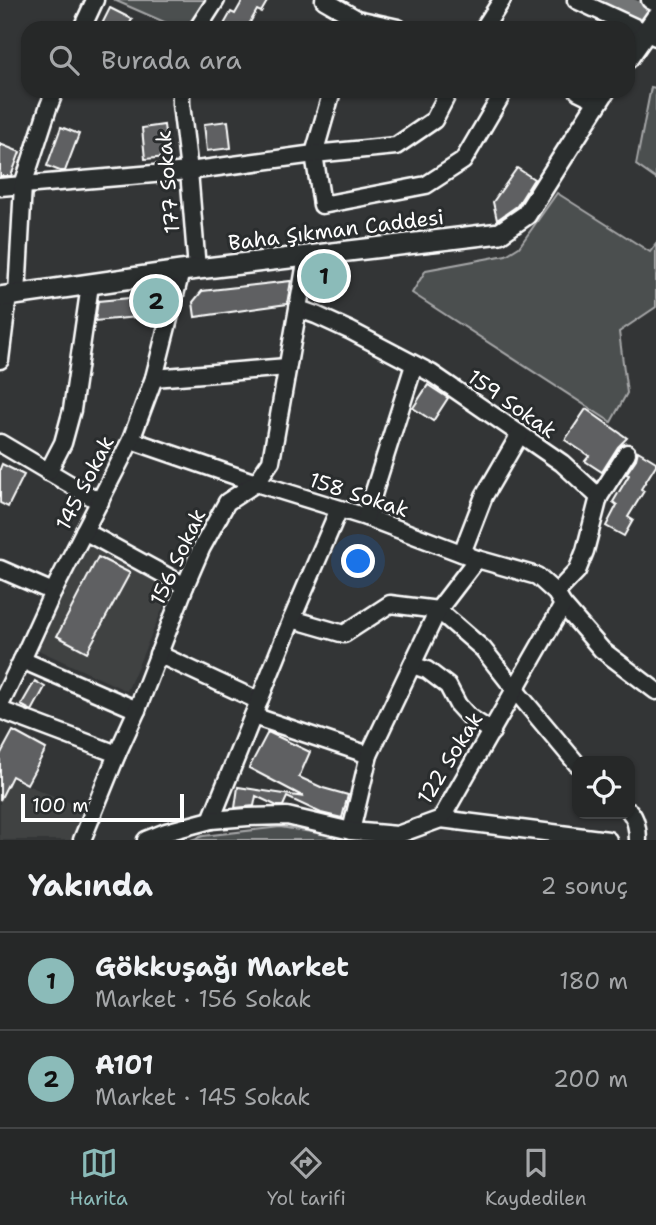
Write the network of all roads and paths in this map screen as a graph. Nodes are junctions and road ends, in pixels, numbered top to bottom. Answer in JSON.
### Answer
{"nodes":[{"id":1,"x":95,"y":0,"type":"edge"},
{"id":2,"x":216,"y":0,"type":"edge"},
{"id":3,"x":324,"y":0,"type":"edge"},
{"id":4,"x":502,"y":0,"type":"edge"},
{"id":5,"x":576,"y":0,"type":"edge"},
{"id":6,"x":650,"y":0,"type":"edge"},
{"id":7,"x":656,"y":3,"type":"edge"},
{"id":8,"x":85,"y":21,"type":"edge"},
{"id":9,"x":202,"y":21,"type":"edge"},
{"id":10,"x":351,"y":21,"type":"edge"},
{"id":11,"x":489,"y":21,"type":"edge"},
{"id":12,"x":632,"y":21,"type":"edge"},
{"id":13,"x":635,"y":22,"type":"edge"},
{"id":14,"x":653,"y":29,"type":"edge"},
{"id":15,"x":635,"y":50,"type":"edge"},
{"id":16,"x":52,"y":98,"type":"edge"},
{"id":17,"x":181,"y":98,"type":"edge"},
{"id":18,"x":328,"y":98,"type":"edge"},
{"id":19,"x":445,"y":98,"type":"edge"},
{"id":20,"x":500,"y":98,"type":"edge"},
{"id":21,"x":600,"y":98,"type":"edge"},
{"id":22,"x":314,"y":154,"type":"junction"},
{"id":23,"x":189,"y":171,"type":"junction"},
{"id":24,"x":23,"y":185,"type":"junction"},
{"id":25,"x":0,"y":187,"type":"edge"},
{"id":26,"x":307,"y":257,"type":"junction"},
{"id":27,"x":189,"y":270,"type":"junction"},
{"id":28,"x":90,"y":285,"type":"junction"},
{"id":29,"x":8,"y":296,"type":"edge"},
{"id":30,"x":299,"y":309,"type":"junction"},
{"id":31,"x":0,"y":360,"type":"edge"},
{"id":32,"x":414,"y":365,"type":"junction"},
{"id":33,"x":287,"y":367,"type":"junction"},
{"id":34,"x":154,"y":378,"type":"junction"},
{"id":35,"x":520,"y":434,"type":"junction"},
{"id":36,"x":131,"y":440,"type":"junction"},
{"id":37,"x":0,"y":443,"type":"edge"},
{"id":38,"x":627,"y":453,"type":"dead end"},
{"id":39,"x":48,"y":472,"type":"junction"},
{"id":40,"x":256,"y":483,"type":"junction"},
{"id":41,"x":599,"y":498,"type":"junction"},
{"id":42,"x":100,"y":502,"type":"junction"},
{"id":43,"x":339,"y":509,"type":"junction"},
{"id":44,"x":366,"y":517,"type":"junction"},
{"id":45,"x":84,"y":531,"type":"junction"},
{"id":46,"x":469,"y":556,"type":"junction"},
{"id":47,"x":0,"y":569,"type":"edge"},
{"id":48,"x":184,"y":586,"type":"junction"},
{"id":49,"x":53,"y":592,"type":"junction"},
{"id":50,"x":560,"y":599,"type":"junction"},
{"id":51,"x":439,"y":610,"type":"junction"},
{"id":52,"x":292,"y":619,"type":"junction"},
{"id":53,"x":158,"y":654,"type":"junction"},
{"id":54,"x":22,"y":660,"type":"junction"},
{"id":55,"x":412,"y":665,"type":"junction"},
{"id":56,"x":512,"y":686,"type":"junction"},
{"id":57,"x":656,"y":691,"type":"edge"},
{"id":58,"x":0,"y":707,"type":"edge"},
{"id":59,"x":256,"y":708,"type":"junction"},
{"id":60,"x":137,"y":710,"type":"junction"},
{"id":61,"x":492,"y":732,"type":"junction"},
{"id":62,"x":117,"y":754,"type":"junction"},
{"id":63,"x":369,"y":755,"type":"junction"},
{"id":64,"x":572,"y":758,"type":"edge"},
{"id":65,"x":441,"y":818,"type":"junction"},
{"id":66,"x":634,"y":819,"type":"edge"},
{"id":67,"x":211,"y":820,"type":"junction"},
{"id":68,"x":351,"y":831,"type":"junction"},
{"id":69,"x":82,"y":840,"type":"edge"},
{"id":70,"x":146,"y":840,"type":"edge"},
{"id":71,"x":608,"y":840,"type":"edge"},
{"id":72,"x":638,"y":840,"type":"edge"}],
"edges":[{"from":1,"to":8,"type":"street"},
{"from":2,"to":9,"type":"street"},
{"from":3,"to":10,"type":"street"},
{"from":4,"to":11,"type":"street"},
{"from":5,"to":12,"type":"street"},
{"from":6,"to":7,"type":"street"},
{"from":13,"to":14,"type":"street"},
{"from":14,"to":15,"type":"main road"},
{"from":16,"to":24,"type":"street"},
{"from":17,"to":23,"type":"street","name":"177 Sokak"},
{"from":18,"to":22,"type":"street"},
{"from":19,"to":22,"type":"street"},
{"from":20,"to":22,"type":"street"},
{"from":21,"to":26,"type":"main road","name":"Baha Şıkman Caddesi"},
{"from":22,"to":23,"type":"street"},
{"from":23,"to":24,"type":"street"},
{"from":23,"to":27,"type":"street","name":"177 Sokak"},
{"from":24,"to":25,"type":"street"},
{"from":24,"to":29,"type":"street"},
{"from":26,"to":27,"type":"main road","name":"Baha Şıkman Caddesi"},
{"from":26,"to":30,"type":"street","name":"156 Sokak"},
{"from":27,"to":28,"type":"main road","name":"Baha Şıkman Caddesi"},
{"from":27,"to":34,"type":"street","name":"145 Sokak"},
{"from":28,"to":29,"type":"main road","name":"Baha Şıkman Caddesi"},
{"from":28,"to":39,"type":"street"},
{"from":29,"to":31,"type":"street"},
{"from":30,"to":32,"type":"street","name":"159 Sokak"},
{"from":30,"to":33,"type":"street","name":"156 Sokak"},
{"from":32,"to":35,"type":"street","name":"159 Sokak"},
{"from":32,"to":44,"type":"street"},
{"from":33,"to":34,"type":"street"},
{"from":33,"to":40,"type":"street","name":"156 Sokak"},
{"from":34,"to":36,"type":"street","name":"145 Sokak"},
{"from":35,"to":41,"type":"street","name":"159 Sokak"},
{"from":35,"to":46,"type":"street"},
{"from":36,"to":40,"type":"street","name":"158 Sokak"},
{"from":36,"to":42,"type":"street","name":"145 Sokak"},
{"from":37,"to":39,"type":"street"},
{"from":38,"to":41,"type":"street"},
{"from":39,"to":42,"type":"street"},
{"from":40,"to":43,"type":"street","name":"158 Sokak"},
{"from":40,"to":48,"type":"street","name":"156 Sokak"},
{"from":41,"to":50,"type":"street"},
{"from":42,"to":45,"type":"street","name":"145 Sokak"},
{"from":43,"to":44,"type":"street","name":"158 Sokak"},
{"from":43,"to":52,"type":"street"},
{"from":44,"to":46,"type":"street","name":"158 Sokak"},
{"from":45,"to":48,"type":"street"},
{"from":45,"to":49,"type":"street","name":"145 Sokak"},
{"from":46,"to":50,"type":"street","name":"158 Sokak"},
{"from":46,"to":51,"type":"street"},
{"from":47,"to":49,"type":"street"},
{"from":48,"to":53,"type":"street","name":"156 Sokak"},
{"from":49,"to":54,"type":"street","name":"145 Sokak"},
{"from":50,"to":56,"type":"street","name":"122 Sokak"},
{"from":50,"to":57,"type":"street","name":"158 Sokak"},
{"from":51,"to":52,"type":"street"},
{"from":51,"to":55,"type":"street"},
{"from":51,"to":56,"type":"street"},
{"from":52,"to":59,"type":"street"},
{"from":53,"to":59,"type":"street"},
{"from":53,"to":60,"type":"street","name":"156 Sokak"},
{"from":54,"to":58,"type":"street","name":"145 Sokak"},
{"from":54,"to":60,"type":"street"},
{"from":55,"to":61,"type":"street"},
{"from":55,"to":63,"type":"street"},
{"from":56,"to":61,"type":"street","name":"122 Sokak"},
{"from":56,"to":64,"type":"street"},
{"from":58,"to":62,"type":"street"},
{"from":59,"to":63,"type":"street"},
{"from":59,"to":67,"type":"street"},
{"from":60,"to":62,"type":"street","name":"156 Sokak"},
{"from":61,"to":65,"type":"street","name":"122 Sokak"},
{"from":62,"to":69,"type":"street","name":"156 Sokak"},
{"from":63,"to":68,"type":"street"},
{"from":65,"to":68,"type":"street","name":"122 Sokak"},
{"from":65,"to":71,"type":"street"},
{"from":66,"to":72,"type":"street"},
{"from":67,"to":68,"type":"street","name":"122 Sokak"},
{"from":67,"to":70,"type":"street","name":"122 Sokak"}]}
